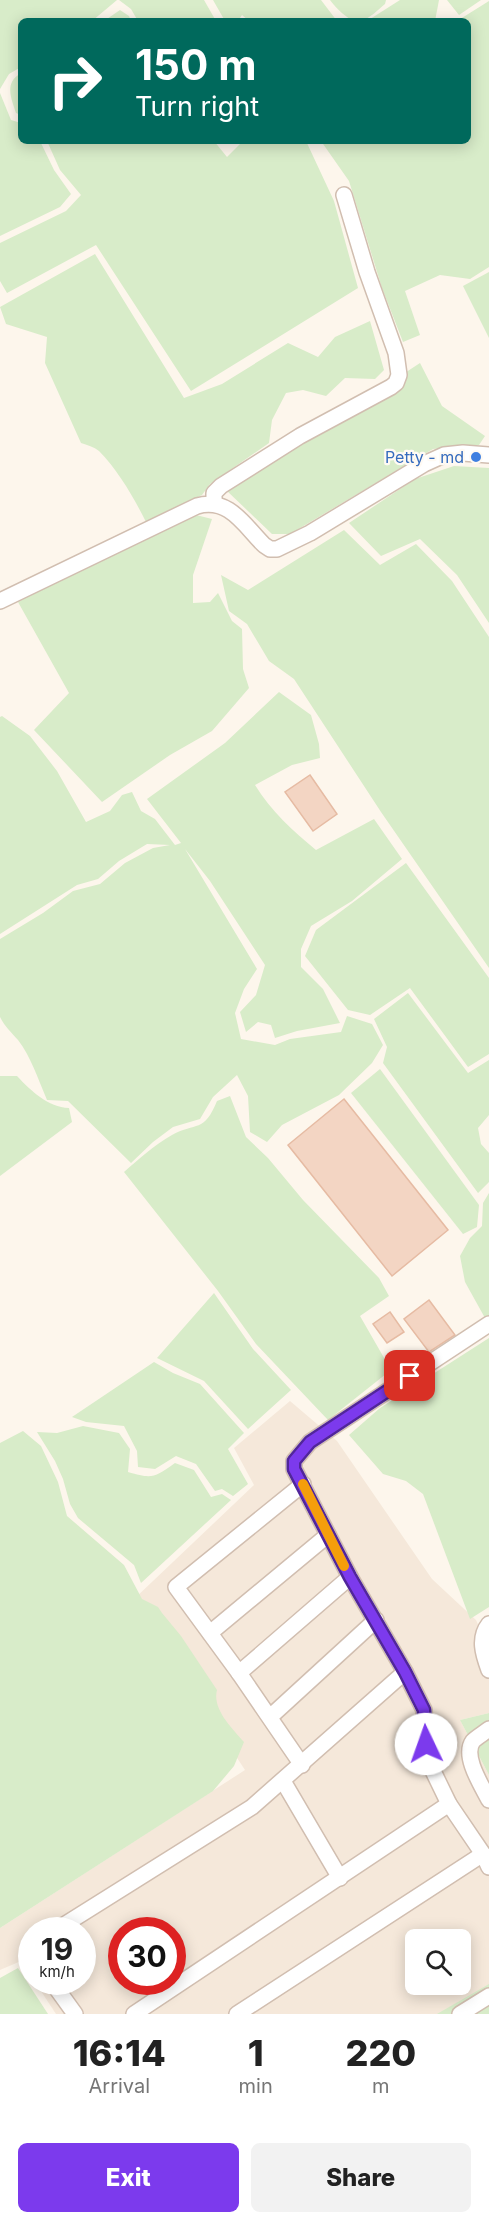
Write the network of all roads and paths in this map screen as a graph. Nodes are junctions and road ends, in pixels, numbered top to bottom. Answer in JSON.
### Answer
{"nodes":[{"id":1,"x":344,"y":195,"type":"dead end"},
{"id":2,"x":489,"y":455,"type":"edge"},
{"id":3,"x":214,"y":504,"type":"junction"},
{"id":4,"x":0,"y":601,"type":"edge"},
{"id":5,"x":489,"y":1324,"type":"edge"},
{"id":6,"x":303,"y":1484,"type":"junction"},
{"id":7,"x":328,"y":1535,"type":"junction"},
{"id":8,"x":350,"y":1577,"type":"junction"},
{"id":9,"x":376,"y":1620,"type":"junction"},
{"id":10,"x":489,"y":1624,"type":"edge"},
{"id":11,"x":210,"y":1633,"type":"junction"},
{"id":12,"x":489,"y":1670,"type":"edge"},
{"id":13,"x":405,"y":1672,"type":"junction"},
{"id":14,"x":239,"y":1673,"type":"junction"},
{"id":15,"x":270,"y":1717,"type":"junction"},
{"id":16,"x":489,"y":1729,"type":"edge"},
{"id":17,"x":302,"y":1765,"type":"junction"},
{"id":18,"x":283,"y":1781,"type":"junction"},
{"id":19,"x":489,"y":1800,"type":"edge"},
{"id":20,"x":449,"y":1804,"type":"junction"},
{"id":21,"x":486,"y":1860,"type":"edge"},
{"id":22,"x":340,"y":1878,"type":"junction"},
{"id":23,"x":77,"y":1917,"type":"edge"},
{"id":24,"x":61,"y":1995,"type":"edge"},
{"id":25,"x":489,"y":1996,"type":"edge"},
{"id":26,"x":75,"y":2014,"type":"edge"},
{"id":27,"x":134,"y":2014,"type":"edge"},
{"id":28,"x":237,"y":2014,"type":"edge"},
{"id":29,"x":460,"y":2014,"type":"edge"}],
"edges":[{"from":1,"to":3,"type":"street"},
{"from":2,"to":3,"type":"street"},
{"from":3,"to":4,"type":"street"},
{"from":5,"to":6,"type":"street"},
{"from":6,"to":7,"type":"street"},
{"from":6,"to":11,"type":"street"},
{"from":7,"to":8,"type":"street"},
{"from":7,"to":11,"type":"street"},
{"from":8,"to":9,"type":"street"},
{"from":8,"to":14,"type":"street"},
{"from":9,"to":13,"type":"street"},
{"from":9,"to":15,"type":"street"},
{"from":10,"to":12,"type":"street"},
{"from":11,"to":14,"type":"street"},
{"from":13,"to":17,"type":"street"},
{"from":13,"to":20,"type":"street"},
{"from":14,"to":15,"type":"street"},
{"from":15,"to":17,"type":"street"},
{"from":16,"to":19,"type":"street"},
{"from":17,"to":18,"type":"street"},
{"from":18,"to":22,"type":"street"},
{"from":18,"to":23,"type":"street"},
{"from":20,"to":21,"type":"street"},
{"from":20,"to":22,"type":"street"},
{"from":21,"to":28,"type":"street"},
{"from":22,"to":27,"type":"street"},
{"from":24,"to":26,"type":"street"},
{"from":25,"to":29,"type":"street"}]}
